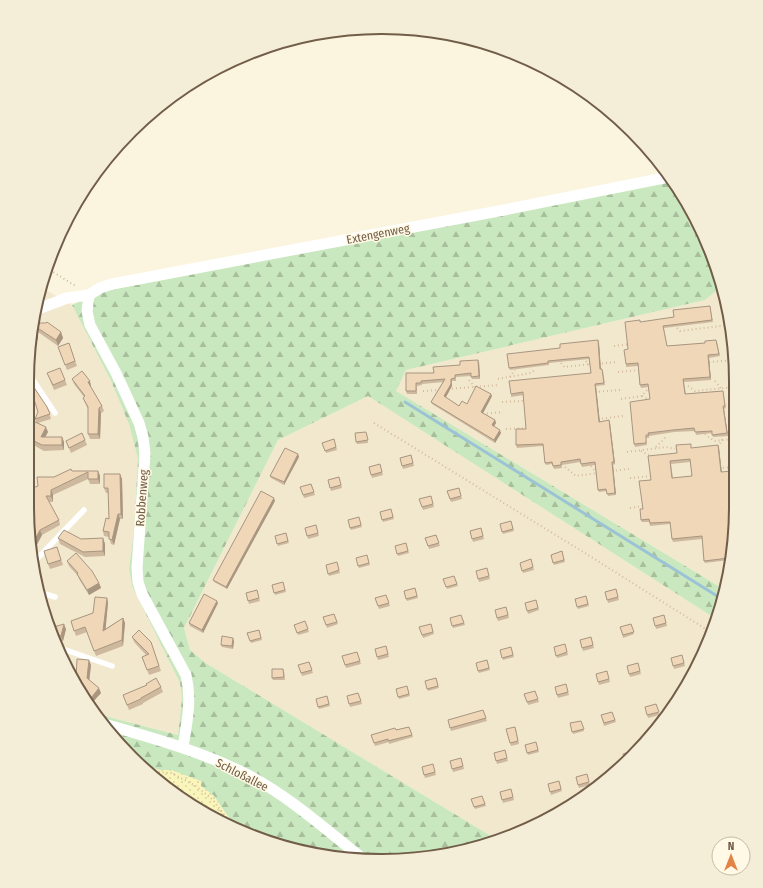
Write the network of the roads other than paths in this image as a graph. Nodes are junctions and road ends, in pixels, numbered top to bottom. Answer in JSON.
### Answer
{"nodes":[{"id":1,"x":663,"y":178,"type":"edge"},
{"id":2,"x":90,"y":295,"type":"junction"},
{"id":3,"x":43,"y":307,"type":"edge"},
{"id":4,"x":34,"y":382,"type":"edge"},
{"id":5,"x":55,"y":413,"type":"dead end"},
{"id":6,"x":84,"y":510,"type":"dead end"},
{"id":7,"x":38,"y":558,"type":"edge"},
{"id":8,"x":45,"y":594,"type":"edge"},
{"id":9,"x":55,"y":596,"type":"dead end"},
{"id":10,"x":65,"y":650,"type":"edge"},
{"id":11,"x":112,"y":666,"type":"dead end"},
{"id":12,"x":113,"y":727,"type":"edge"},
{"id":13,"x":183,"y":747,"type":"junction"},
{"id":14,"x":355,"y":853,"type":"edge"}],
"edges":[{"from":1,"to":2,"type":"street","name":"Extengenweg"},
{"from":2,"to":3,"type":"street"},
{"from":2,"to":13,"type":"street","name":"Robbenweg"},
{"from":4,"to":5,"type":"lane"},
{"from":6,"to":7,"type":"lane"},
{"from":8,"to":9,"type":"lane"},
{"from":10,"to":11,"type":"lane"},
{"from":12,"to":13,"type":"street","name":"Schloßallee"},
{"from":13,"to":14,"type":"street","name":"Schloßallee"}]}
